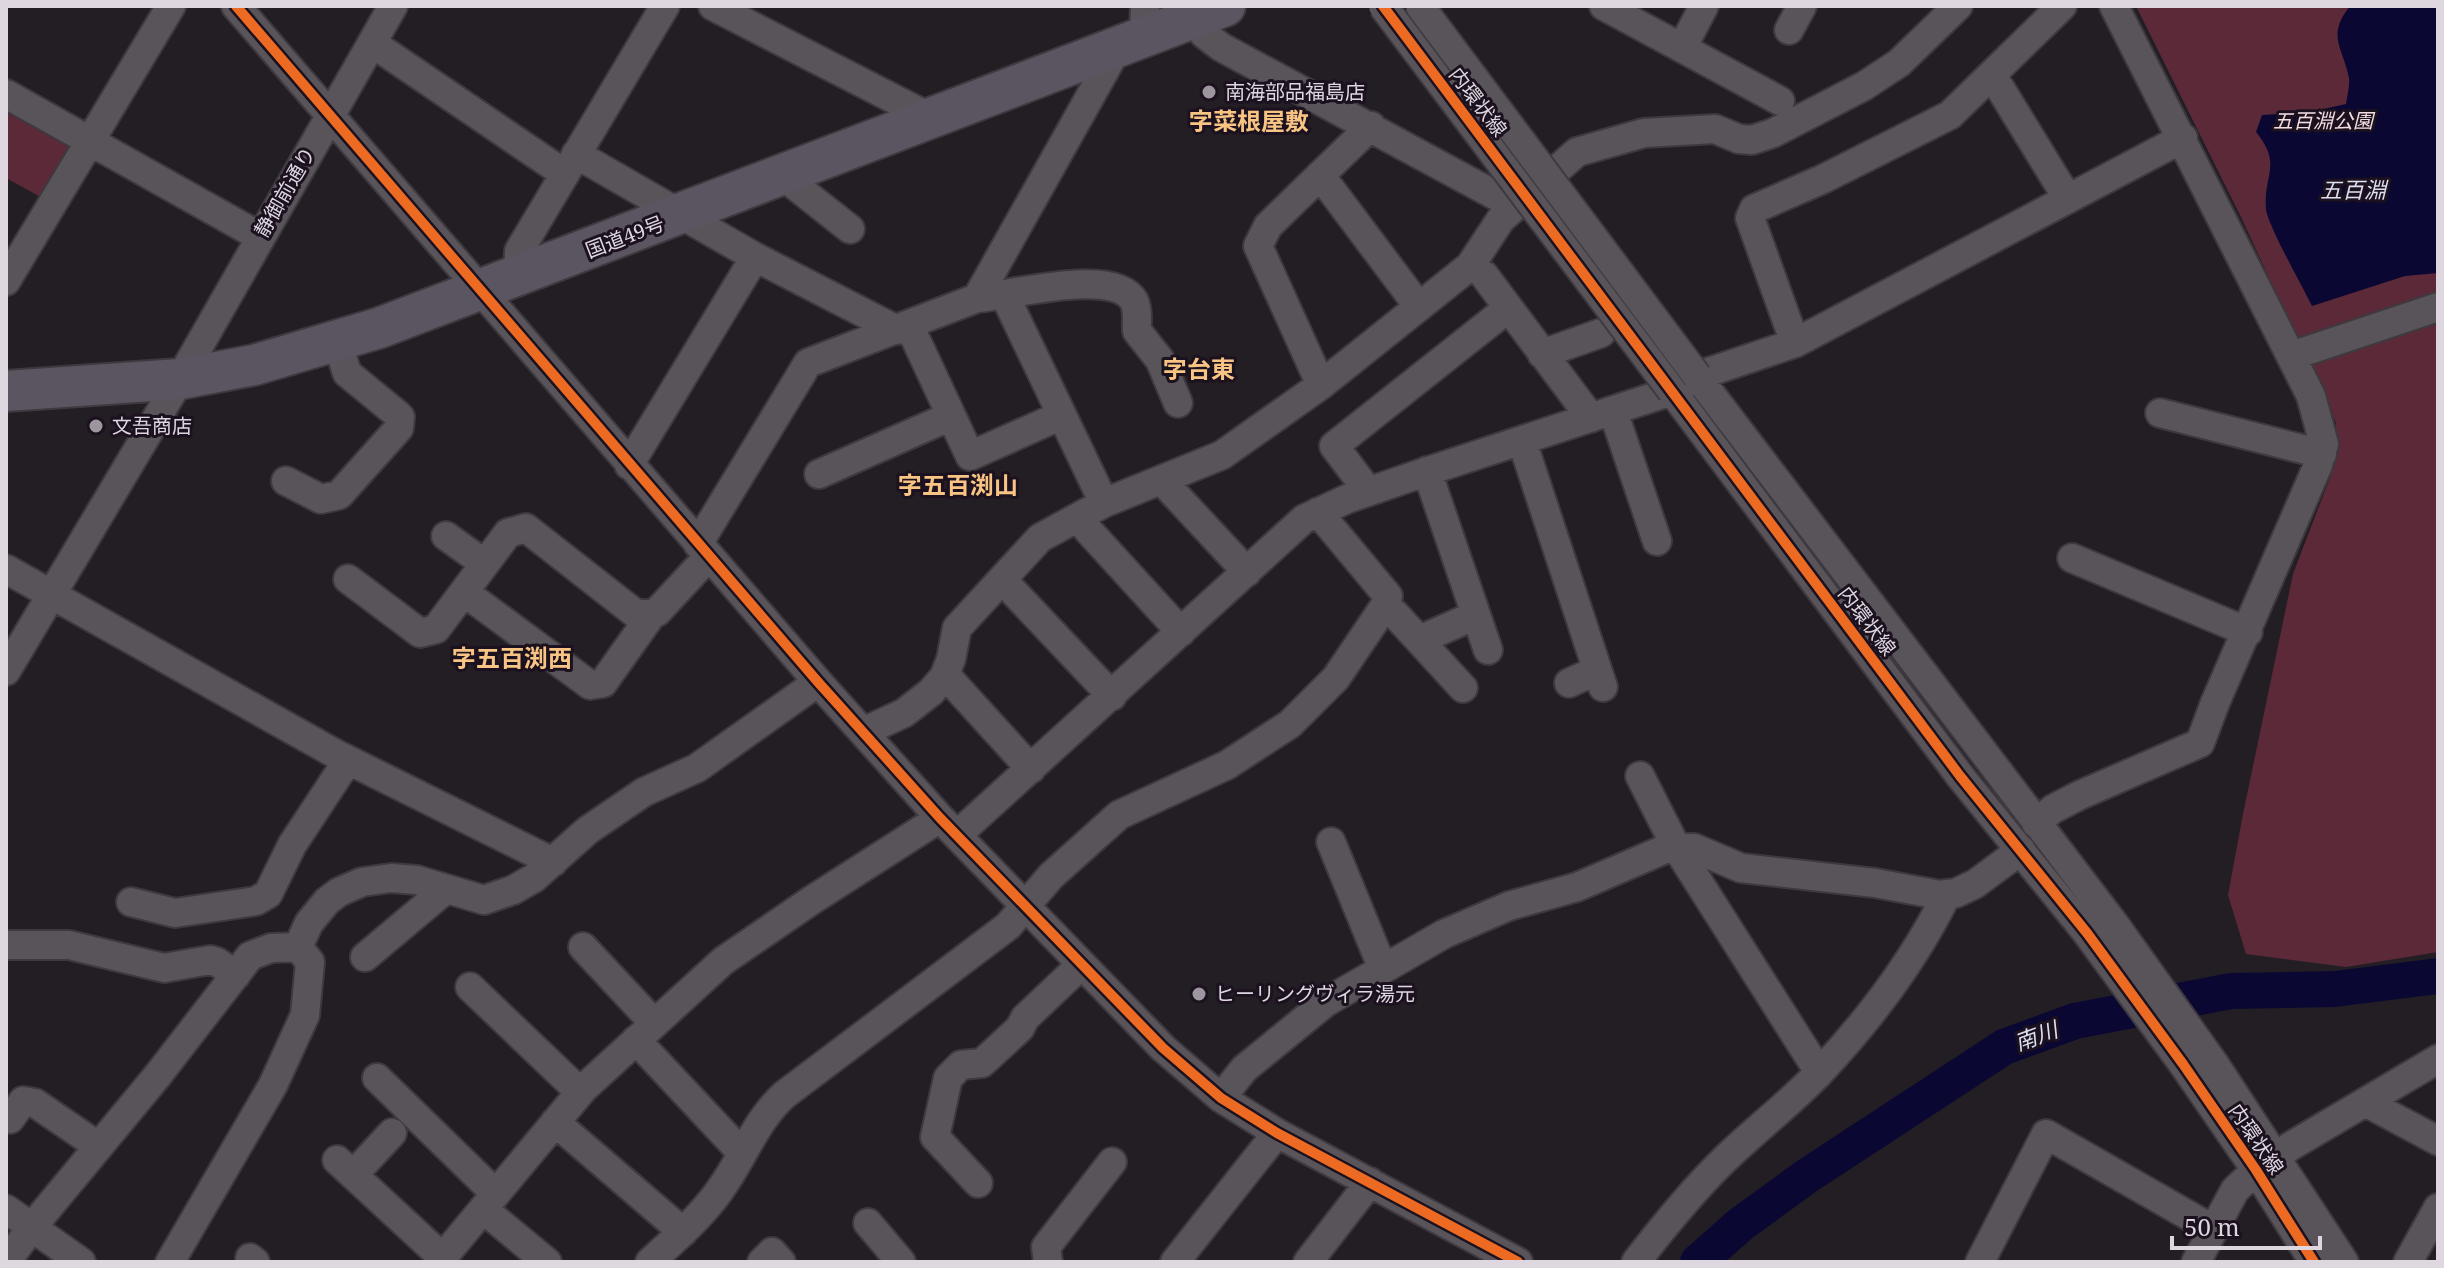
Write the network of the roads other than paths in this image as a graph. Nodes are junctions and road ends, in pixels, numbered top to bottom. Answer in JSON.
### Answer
{"nodes":[{"id":1,"x":171,"y":6,"type":"edge"},
{"id":2,"x":236,"y":6,"type":"edge"},
{"id":3,"x":393,"y":6,"type":"edge"},
{"id":4,"x":665,"y":6,"type":"edge"},
{"id":5,"x":713,"y":6,"type":"edge"},
{"id":6,"x":1383,"y":6,"type":"edge"},
{"id":7,"x":1420,"y":6,"type":"edge"},
{"id":8,"x":1604,"y":6,"type":"edge"},
{"id":9,"x":1704,"y":6,"type":"edge"},
{"id":10,"x":1958,"y":6,"type":"edge"},
{"id":11,"x":2062,"y":6,"type":"edge"},
{"id":12,"x":2114,"y":6,"type":"edge"},
{"id":13,"x":1210,"y":12,"type":"edge"},
{"id":14,"x":1136,"y":29,"type":"edge"},
{"id":15,"x":372,"y":43,"type":"junction"},
{"id":16,"x":1682,"y":48,"type":"junction"},
{"id":17,"x":1992,"y":75,"type":"junction"},
{"id":18,"x":6,"y":94,"type":"edge"},
{"id":19,"x":1780,"y":101,"type":"dead end"},
{"id":20,"x":330,"y":114,"type":"junction"},
{"id":21,"x":933,"y":119,"type":"junction"},
{"id":22,"x":1371,"y":126,"type":"junction"},
{"id":23,"x":2183,"y":138,"type":"junction"},
{"id":24,"x":89,"y":142,"type":"junction"},
{"id":25,"x":570,"y":164,"type":"junction"},
{"id":26,"x":1320,"y":175,"type":"junction"},
{"id":27,"x":783,"y":176,"type":"junction"},
{"id":28,"x":2068,"y":199,"type":"junction"},
{"id":29,"x":1515,"y":206,"type":"junction"},
{"id":30,"x":679,"y":216,"type":"junction"},
{"id":31,"x":850,"y":229,"type":"dead end"},
{"id":32,"x":259,"y":236,"type":"junction"},
{"id":33,"x":755,"y":257,"type":"junction"},
{"id":34,"x":1484,"y":275,"type":"dead end"},
{"id":35,"x":518,"y":278,"type":"junction"},
{"id":36,"x":6,"y":281,"type":"edge"},
{"id":37,"x":480,"y":290,"type":"junction"},
{"id":38,"x":991,"y":297,"type":"junction"},
{"id":39,"x":1419,"y":307,"type":"junction"},
{"id":40,"x":2438,"y":307,"type":"edge"},
{"id":41,"x":1507,"y":309,"type":"junction"},
{"id":42,"x":903,"y":327,"type":"junction"},
{"id":43,"x":1601,"y":333,"type":"dead end"},
{"id":44,"x":337,"y":341,"type":"junction"},
{"id":45,"x":1795,"y":343,"type":"junction"},
{"id":46,"x":1542,"y":354,"type":"junction"},
{"id":47,"x":2291,"y":356,"type":"junction"},
{"id":48,"x":1697,"y":376,"type":"junction"},
{"id":49,"x":180,"y":379,"type":"junction"},
{"id":50,"x":1321,"y":385,"type":"junction"},
{"id":51,"x":6,"y":391,"type":"edge"},
{"id":52,"x":1672,"y":391,"type":"junction"},
{"id":53,"x":1178,"y":403,"type":"dead end"},
{"id":54,"x":2160,"y":413,"type":"dead end"},
{"id":55,"x":1062,"y":415,"type":"junction"},
{"id":56,"x":1602,"y":415,"type":"junction"},
{"id":57,"x":951,"y":416,"type":"junction"},
{"id":58,"x":1522,"y":441,"type":"junction"},
{"id":59,"x":2322,"y":454,"type":"junction"},
{"id":60,"x":629,"y":465,"type":"junction"},
{"id":61,"x":1427,"y":471,"type":"junction"},
{"id":62,"x":819,"y":474,"type":"dead end"},
{"id":63,"x":286,"y":481,"type":"dead end"},
{"id":64,"x":1168,"y":487,"type":"dead end"},
{"id":65,"x":1368,"y":491,"type":"junction"},
{"id":66,"x":1104,"y":503,"type":"junction"},
{"id":67,"x":1318,"y":512,"type":"junction"},
{"id":68,"x":1087,"y":529,"type":"dead end"},
{"id":69,"x":446,"y":536,"type":"dead end"},
{"id":70,"x":1657,"y":541,"type":"dead end"},
{"id":71,"x":703,"y":550,"type":"junction"},
{"id":72,"x":2072,"y":558,"type":"dead end"},
{"id":73,"x":485,"y":564,"type":"junction"},
{"id":74,"x":6,"y":569,"type":"edge"},
{"id":75,"x":1247,"y":572,"type":"junction"},
{"id":76,"x":348,"y":579,"type":"dead end"},
{"id":77,"x":1011,"y":589,"type":"dead end"},
{"id":78,"x":464,"y":592,"type":"junction"},
{"id":79,"x":52,"y":596,"type":"junction"},
{"id":80,"x":652,"y":614,"type":"junction"},
{"id":81,"x":1395,"y":614,"type":"dead end"},
{"id":82,"x":1476,"y":615,"type":"junction"},
{"id":83,"x":1181,"y":632,"type":"junction"},
{"id":84,"x":2248,"y":632,"type":"junction"},
{"id":85,"x":1419,"y":640,"type":"junction"},
{"id":86,"x":1488,"y":650,"type":"dead end"},
{"id":87,"x":6,"y":671,"type":"edge"},
{"id":88,"x":951,"y":681,"type":"dead end"},
{"id":89,"x":818,"y":682,"type":"junction"},
{"id":90,"x":1569,"y":683,"type":"dead end"},
{"id":91,"x":1463,"y":688,"type":"dead end"},
{"id":92,"x":1112,"y":696,"type":"junction"},
{"id":93,"x":863,"y":732,"type":"junction"},
{"id":94,"x":348,"y":760,"type":"junction"},
{"id":95,"x":1031,"y":769,"type":"junction"},
{"id":96,"x":1640,"y":776,"type":"dead end"},
{"id":97,"x":2036,"y":823,"type":"junction"},
{"id":98,"x":948,"y":826,"type":"junction"},
{"id":99,"x":1331,"y":842,"type":"dead end"},
{"id":100,"x":1675,"y":845,"type":"junction"},
{"id":101,"x":2021,"y":850,"type":"junction"},
{"id":102,"x":553,"y":862,"type":"junction"},
{"id":103,"x":446,"y":889,"type":"junction"},
{"id":104,"x":1947,"y":894,"type":"junction"},
{"id":105,"x":131,"y":902,"type":"dead end"},
{"id":106,"x":1026,"y":907,"type":"junction"},
{"id":107,"x":6,"y":945,"type":"edge"},
{"id":108,"x":298,"y":947,"type":"junction"},
{"id":109,"x":583,"y":947,"type":"dead end"},
{"id":110,"x":365,"y":957,"type":"dead end"},
{"id":111,"x":1081,"y":965,"type":"junction"},
{"id":112,"x":1383,"y":969,"type":"junction"},
{"id":113,"x":236,"y":975,"type":"junction"},
{"id":114,"x":470,"y":987,"type":"dead end"},
{"id":115,"x":645,"y":1032,"type":"junction"},
{"id":116,"x":2438,"y":1059,"type":"edge"},
{"id":117,"x":1819,"y":1072,"type":"junction"},
{"id":118,"x":377,"y":1078,"type":"dead end"},
{"id":119,"x":580,"y":1092,"type":"junction"},
{"id":120,"x":1221,"y":1098,"type":"junction"},
{"id":121,"x":2367,"y":1103,"type":"junction"},
{"id":122,"x":10,"y":1119,"type":"dead end"},
{"id":123,"x":555,"y":1122,"type":"junction"},
{"id":124,"x":392,"y":1133,"type":"dead end"},
{"id":125,"x":1277,"y":1133,"type":"junction"},
{"id":126,"x":2438,"y":1141,"type":"edge"},
{"id":127,"x":98,"y":1146,"type":"junction"},
{"id":128,"x":742,"y":1153,"type":"junction"},
{"id":129,"x":1112,"y":1162,"type":"dead end"},
{"id":130,"x":2265,"y":1163,"type":"junction"},
{"id":131,"x":1370,"y":1182,"type":"junction"},
{"id":132,"x":978,"y":1183,"type":"dead end"},
{"id":133,"x":489,"y":1201,"type":"junction"},
{"id":134,"x":2438,"y":1208,"type":"edge"},
{"id":135,"x":6,"y":1209,"type":"edge"},
{"id":136,"x":868,"y":1223,"type":"dead end"},
{"id":137,"x":32,"y":1227,"type":"junction"},
{"id":138,"x":2214,"y":1230,"type":"junction"},
{"id":139,"x":683,"y":1232,"type":"junction"},
{"id":140,"x":441,"y":1260,"type":"edge"},
{"id":141,"x":6,"y":1262,"type":"edge"},
{"id":142,"x":81,"y":1262,"type":"edge"},
{"id":143,"x":170,"y":1262,"type":"edge"},
{"id":144,"x":547,"y":1262,"type":"edge"},
{"id":145,"x":650,"y":1262,"type":"edge"},
{"id":146,"x":762,"y":1262,"type":"edge"},
{"id":147,"x":781,"y":1262,"type":"edge"},
{"id":148,"x":901,"y":1262,"type":"edge"},
{"id":149,"x":1048,"y":1262,"type":"edge"},
{"id":150,"x":1175,"y":1262,"type":"edge"},
{"id":151,"x":1308,"y":1262,"type":"edge"},
{"id":152,"x":1518,"y":1262,"type":"edge"},
{"id":153,"x":1636,"y":1262,"type":"edge"},
{"id":154,"x":1980,"y":1262,"type":"edge"},
{"id":155,"x":2196,"y":1262,"type":"edge"},
{"id":156,"x":2314,"y":1262,"type":"edge"},
{"id":157,"x":2344,"y":1262,"type":"edge"},
{"id":158,"x":2408,"y":1262,"type":"edge"}],
"edges":[{"from":1,"to":24,"type":"street"},
{"from":2,"to":20,"type":"street"},
{"from":3,"to":15,"type":"street","name":"静御前通り"},
{"from":4,"to":25,"type":"street"},
{"from":5,"to":21,"type":"street"},
{"from":6,"to":52,"type":"street","name":"内環状線","bridge":true},
{"from":7,"to":48,"type":"street","name":"内環状線","bridge":true},
{"from":8,"to":16,"type":"street"},
{"from":9,"to":16,"type":"street"},
{"from":10,"to":29,"type":"street"},
{"from":11,"to":17,"type":"street"},
{"from":12,"to":23,"type":"street"},
{"from":13,"to":14,"type":"highway","name":"国道49号"},
{"from":13,"to":22,"type":"street"},
{"from":14,"to":21,"type":"highway","name":"国道49号"},
{"from":14,"to":38,"type":"street"},
{"from":15,"to":20,"type":"street","name":"静御前通り"},
{"from":15,"to":25,"type":"street"},
{"from":16,"to":19,"type":"street"},
{"from":17,"to":28,"type":"street"},
{"from":17,"to":45,"type":"street"},
{"from":18,"to":24,"type":"street"},
{"from":20,"to":32,"type":"street","name":"静御前通り"},
{"from":20,"to":37,"type":"street"},
{"from":21,"to":27,"type":"highway","name":"国道49号"},
{"from":22,"to":26,"type":"street"},
{"from":22,"to":29,"type":"street"},
{"from":23,"to":28,"type":"street"},
{"from":23,"to":47,"type":"street"},
{"from":24,"to":32,"type":"street"},
{"from":24,"to":36,"type":"street"},
{"from":25,"to":30,"type":"street"},
{"from":25,"to":35,"type":"street"},
{"from":26,"to":39,"type":"street"},
{"from":26,"to":50,"type":"street"},
{"from":27,"to":30,"type":"highway","name":"国道49号"},
{"from":27,"to":31,"type":"street"},
{"from":28,"to":45,"type":"street"},
{"from":29,"to":39,"type":"street"},
{"from":30,"to":33,"type":"street"},
{"from":30,"to":35,"type":"highway","name":"国道49号"},
{"from":32,"to":49,"type":"street","name":"静御前通り"},
{"from":33,"to":42,"type":"street"},
{"from":33,"to":60,"type":"street"},
{"from":34,"to":41,"type":"street"},
{"from":35,"to":37,"type":"highway","name":"国道49号"},
{"from":37,"to":44,"type":"highway","name":"国道49号"},
{"from":37,"to":60,"type":"street"},
{"from":38,"to":42,"type":"street"},
{"from":38,"to":53,"type":"street"},
{"from":38,"to":55,"type":"street"},
{"from":39,"to":50,"type":"street"},
{"from":40,"to":47,"type":"street"},
{"from":41,"to":46,"type":"street"},
{"from":41,"to":65,"type":"street"},
{"from":42,"to":57,"type":"street"},
{"from":42,"to":71,"type":"street"},
{"from":43,"to":46,"type":"street"},
{"from":44,"to":49,"type":"highway","name":"国道49号"},
{"from":44,"to":63,"type":"street"},
{"from":45,"to":48,"type":"street"},
{"from":46,"to":56,"type":"street"},
{"from":47,"to":59,"type":"street"},
{"from":48,"to":52,"type":"street"},
{"from":48,"to":97,"type":"street","name":"内環状線"},
{"from":49,"to":51,"type":"highway","name":"国道49号"},
{"from":49,"to":79,"type":"street","name":"静御前通り"},
{"from":50,"to":66,"type":"street"},
{"from":52,"to":56,"type":"street"},
{"from":52,"to":101,"type":"street","name":"内環状線"},
{"from":54,"to":59,"type":"street"},
{"from":55,"to":57,"type":"street"},
{"from":55,"to":66,"type":"street"},
{"from":56,"to":58,"type":"street"},
{"from":56,"to":70,"type":"street"},
{"from":57,"to":62,"type":"street"},
{"from":58,"to":61,"type":"street"},
{"from":58,"to":90,"type":"street"},
{"from":59,"to":84,"type":"street"},
{"from":60,"to":71,"type":"street"},
{"from":61,"to":65,"type":"street"},
{"from":61,"to":82,"type":"street"},
{"from":64,"to":75,"type":"street"},
{"from":65,"to":67,"type":"street"},
{"from":66,"to":93,"type":"street"},
{"from":67,"to":75,"type":"street"},
{"from":67,"to":106,"type":"street"},
{"from":68,"to":83,"type":"street"},
{"from":69,"to":73,"type":"street"},
{"from":71,"to":80,"type":"street"},
{"from":71,"to":89,"type":"street"},
{"from":72,"to":84,"type":"street"},
{"from":73,"to":78,"type":"street"},
{"from":73,"to":80,"type":"street"},
{"from":74,"to":79,"type":"street"},
{"from":75,"to":83,"type":"street"},
{"from":76,"to":78,"type":"street"},
{"from":77,"to":92,"type":"street"},
{"from":78,"to":80,"type":"street"},
{"from":79,"to":87,"type":"street","name":"静御前通り"},
{"from":79,"to":94,"type":"street"},
{"from":81,"to":85,"type":"street"},
{"from":82,"to":85,"type":"street"},
{"from":82,"to":86,"type":"street"},
{"from":83,"to":92,"type":"street"},
{"from":84,"to":97,"type":"street"},
{"from":85,"to":91,"type":"street"},
{"from":88,"to":95,"type":"street"},
{"from":89,"to":93,"type":"street"},
{"from":89,"to":102,"type":"street"},
{"from":92,"to":95,"type":"street"},
{"from":93,"to":98,"type":"street"},
{"from":94,"to":102,"type":"street"},
{"from":94,"to":105,"type":"street"},
{"from":95,"to":98,"type":"street"},
{"from":96,"to":100,"type":"street"},
{"from":97,"to":130,"type":"street","name":"内環状線"},
{"from":98,"to":106,"type":"street"},
{"from":98,"to":115,"type":"street"},
{"from":99,"to":112,"type":"street"},
{"from":100,"to":104,"type":"street"},
{"from":100,"to":112,"type":"street"},
{"from":100,"to":117,"type":"street"},
{"from":101,"to":104,"type":"street"},
{"from":101,"to":130,"type":"street","name":"内環状線"},
{"from":102,"to":103,"type":"street"},
{"from":103,"to":108,"type":"street"},
{"from":103,"to":110,"type":"street"},
{"from":104,"to":117,"type":"street"},
{"from":106,"to":111,"type":"street"},
{"from":106,"to":128,"type":"street"},
{"from":107,"to":113,"type":"street"},
{"from":108,"to":113,"type":"street"},
{"from":108,"to":143,"type":"street"},
{"from":109,"to":115,"type":"street"},
{"from":111,"to":120,"type":"street"},
{"from":111,"to":132,"type":"street"},
{"from":112,"to":120,"type":"street"},
{"from":113,"to":127,"type":"street"},
{"from":114,"to":119,"type":"street"},
{"from":115,"to":119,"type":"street"},
{"from":115,"to":128,"type":"street"},
{"from":116,"to":121,"type":"street"},
{"from":117,"to":153,"type":"street"},
{"from":118,"to":133,"type":"street"},
{"from":119,"to":123,"type":"street"},
{"from":120,"to":125,"type":"street"},
{"from":121,"to":126,"type":"street"},
{"from":121,"to":130,"type":"street"},
{"from":122,"to":127,"type":"street"},
{"from":123,"to":133,"type":"street"},
{"from":123,"to":139,"type":"street"},
{"from":124,"to":140,"type":"street"},
{"from":125,"to":131,"type":"street"},
{"from":125,"to":150,"type":"street"},
{"from":127,"to":137,"type":"street"},
{"from":128,"to":139,"type":"street"},
{"from":129,"to":149,"type":"street"},
{"from":130,"to":138,"type":"street"},
{"from":130,"to":156,"type":"street","name":"内環状線"},
{"from":130,"to":157,"type":"street","name":"内環状線"},
{"from":131,"to":151,"type":"street"},
{"from":131,"to":152,"type":"street"},
{"from":133,"to":140,"type":"street"},
{"from":133,"to":144,"type":"street"},
{"from":134,"to":158,"type":"street"},
{"from":135,"to":137,"type":"street"},
{"from":136,"to":148,"type":"street"},
{"from":137,"to":141,"type":"street"},
{"from":137,"to":142,"type":"street"},
{"from":138,"to":154,"type":"street"},
{"from":138,"to":155,"type":"street"},
{"from":139,"to":145,"type":"street"},
{"from":146,"to":147,"type":"street"}]}
